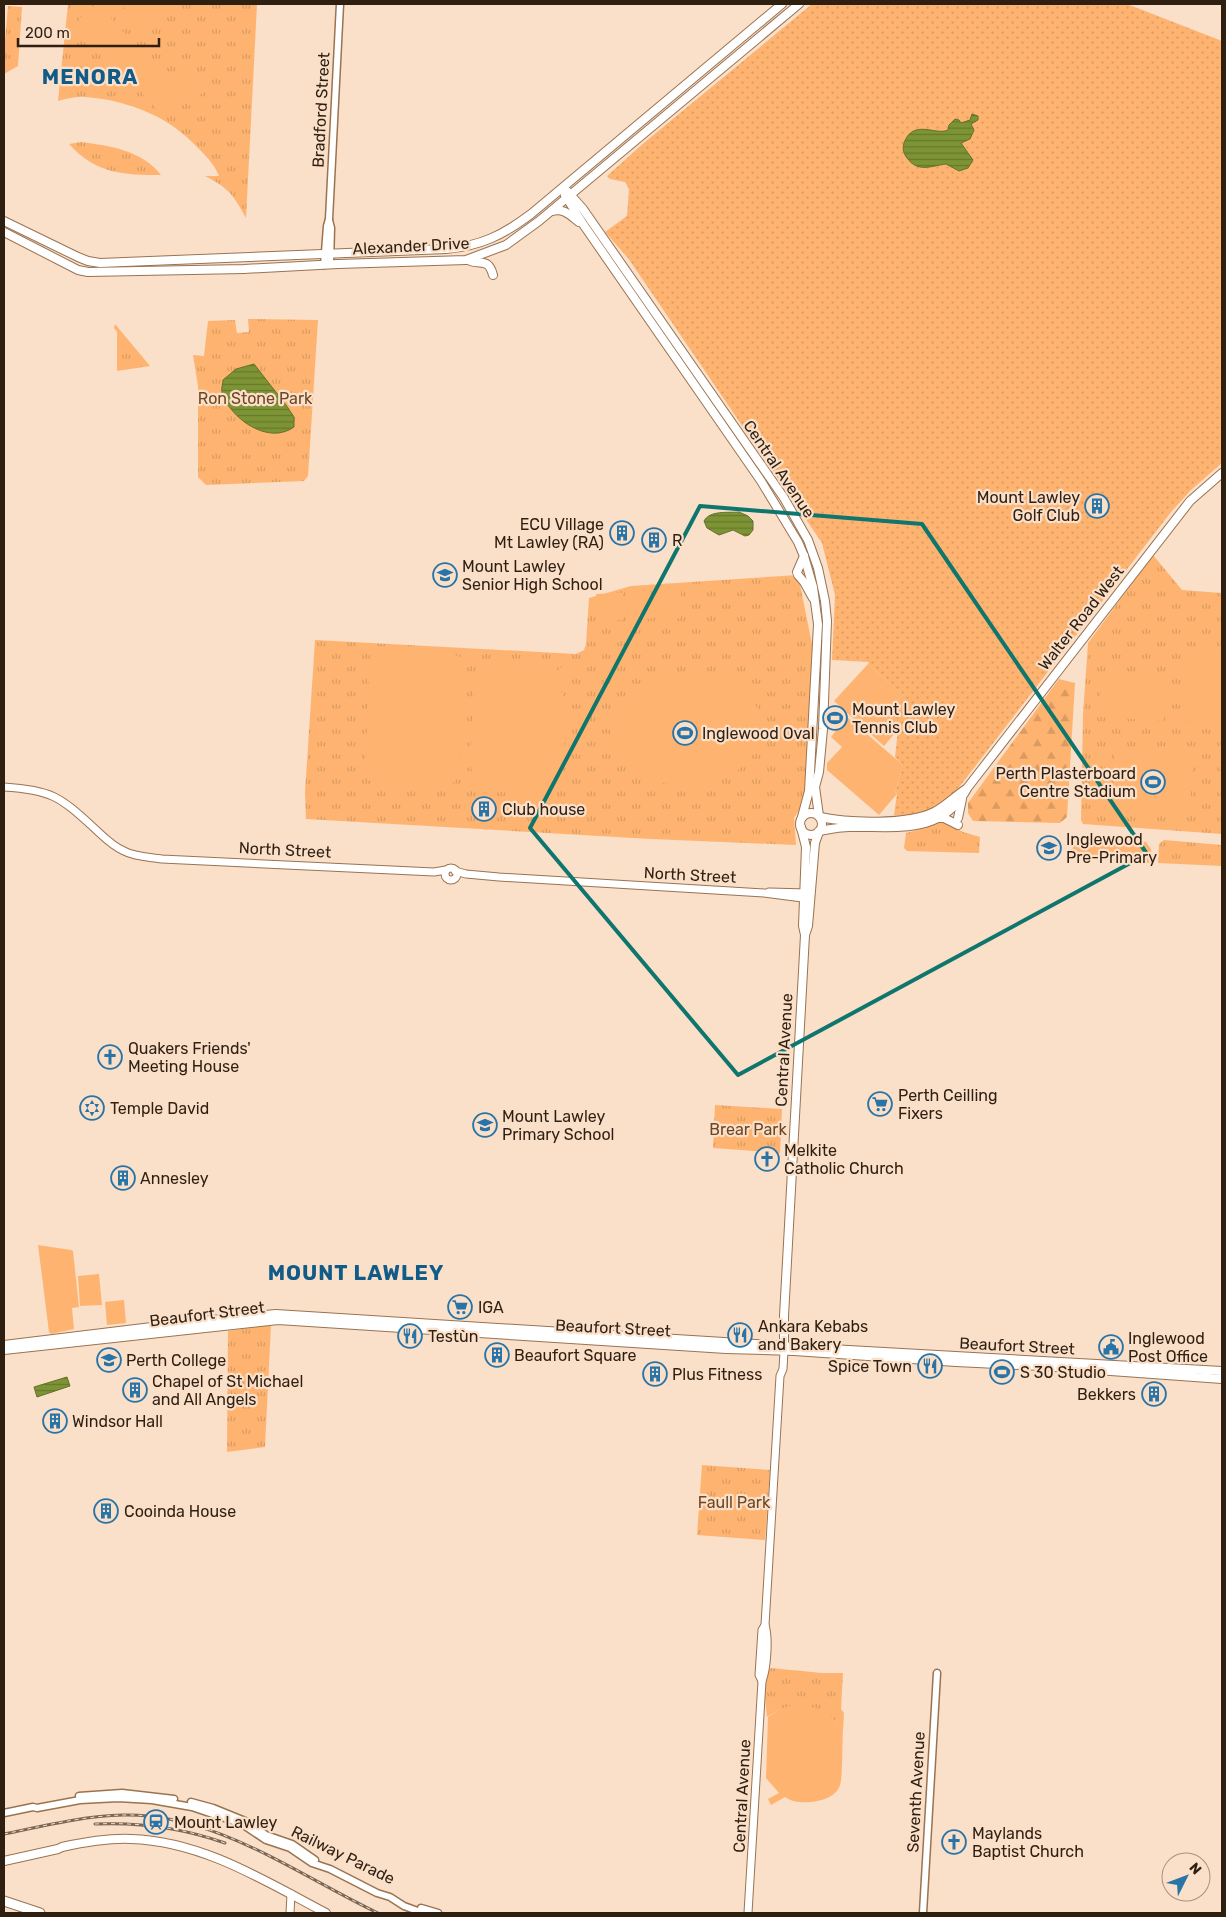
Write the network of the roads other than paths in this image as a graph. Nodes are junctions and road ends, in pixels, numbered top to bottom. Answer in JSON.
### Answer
{"nodes":[{"id":1,"x":340,"y":4,"type":"edge"},
{"id":2,"x":782,"y":4,"type":"edge"},
{"id":3,"x":800,"y":4,"type":"edge"},
{"id":4,"x":588,"y":180,"type":"junction"},
{"id":5,"x":562,"y":187,"type":"junction"},
{"id":6,"x":568,"y":196,"type":"junction"},
{"id":7,"x":583,"y":209,"type":"junction"},
{"id":8,"x":552,"y":211,"type":"junction"},
{"id":9,"x":4,"y":221,"type":"edge"},
{"id":10,"x":583,"y":224,"type":"junction"},
{"id":11,"x":4,"y":232,"type":"edge"},
{"id":12,"x":328,"y":254,"type":"junction"},
{"id":13,"x":466,"y":260,"type":"junction"},
{"id":14,"x":327,"y":264,"type":"junction"},
{"id":15,"x":493,"y":275,"type":"dead end"},
{"id":16,"x":1222,"y":473,"type":"edge"},
{"id":17,"x":804,"y":556,"type":"junction"},
{"id":18,"x":816,"y":604,"type":"junction"},
{"id":19,"x":824,"y":696,"type":"junction"},
{"id":20,"x":814,"y":703,"type":"junction"},
{"id":21,"x":4,"y":787,"type":"edge"},
{"id":22,"x":968,"y":787,"type":"junction"},
{"id":23,"x":962,"y":799,"type":"junction"},
{"id":24,"x":949,"y":807,"type":"junction"},
{"id":25,"x":819,"y":817,"type":"junction"},
{"id":26,"x":802,"y":818,"type":"junction"},
{"id":27,"x":937,"y":818,"type":"junction"},
{"id":28,"x":801,"y":827,"type":"junction"},
{"id":29,"x":819,"y":831,"type":"junction"},
{"id":30,"x":807,"y":896,"type":"junction"},
{"id":31,"x":4,"y":1345,"type":"edge"},
{"id":32,"x":782,"y":1348,"type":"junction"},
{"id":33,"x":4,"y":1350,"type":"edge"},
{"id":34,"x":1222,"y":1371,"type":"edge"},
{"id":35,"x":1222,"y":1379,"type":"edge"},
{"id":36,"x":937,"y":1673,"type":"dead end"},
{"id":37,"x":33,"y":1807,"type":"junction"},
{"id":38,"x":4,"y":1813,"type":"edge"},
{"id":39,"x":62,"y":1846,"type":"junction"},
{"id":40,"x":4,"y":1856,"type":"edge"},
{"id":41,"x":4,"y":1861,"type":"edge"},
{"id":42,"x":291,"y":1894,"type":"junction"},
{"id":43,"x":4,"y":1901,"type":"edge"},
{"id":44,"x":4,"y":1907,"type":"edge"},
{"id":45,"x":24,"y":1913,"type":"edge"},
{"id":46,"x":40,"y":1913,"type":"edge"},
{"id":47,"x":290,"y":1913,"type":"edge"},
{"id":48,"x":326,"y":1913,"type":"edge"},
{"id":49,"x":424,"y":1913,"type":"edge"},
{"id":50,"x":438,"y":1913,"type":"edge"},
{"id":51,"x":748,"y":1913,"type":"edge"},
{"id":52,"x":923,"y":1913,"type":"edge"}],
"edges":[{"from":1,"to":12,"type":"street","name":"Bradford Street"},
{"from":2,"to":5,"type":"main road","name":"Alexander Drive"},
{"from":3,"to":4,"type":"main road","name":"Alexander Drive"},
{"from":4,"to":6,"type":"main road","name":"Alexander Drive"},
{"from":4,"to":7,"type":"main road"},
{"from":5,"to":6,"type":"main road","name":"Central Avenue"},
{"from":5,"to":12,"type":"main road","name":"Alexander Drive"},
{"from":6,"to":7,"type":"main road","name":"Central Avenue"},
{"from":6,"to":8,"type":"main road","name":"Alexander Drive"},
{"from":6,"to":10,"type":"main road","name":"Central Avenue"},
{"from":7,"to":19,"type":"main road","name":"Central Avenue"},
{"from":8,"to":10,"type":"main road"},
{"from":8,"to":13,"type":"main road","name":"Alexander Drive"},
{"from":9,"to":12,"type":"main road","name":"Alexander Drive"},
{"from":10,"to":17,"type":"main road","name":"Central Avenue"},
{"from":11,"to":14,"type":"main road","name":"Alexander Drive"},
{"from":12,"to":14,"type":"street","name":"Bradford Street"},
{"from":13,"to":14,"type":"main road","name":"Alexander Drive"},
{"from":13,"to":15,"type":"main road"},
{"from":16,"to":22,"type":"main road","name":"Walter Road West"},
{"from":17,"to":18,"type":"main road","name":"Central Avenue"},
{"from":17,"to":18,"type":"main road"},
{"from":18,"to":20,"type":"main road","name":"Central Avenue"},
{"from":19,"to":20,"type":"main road"},
{"from":19,"to":25,"type":"main road","name":"Central Avenue"},
{"from":20,"to":26,"type":"main road","name":"Central Avenue"},
{"from":21,"to":30,"type":"main road","name":"North Street"},
{"from":22,"to":23,"type":"main road","name":"Walter Road West"},
{"from":22,"to":24,"type":"main road","name":"Walter Road West"},
{"from":23,"to":24,"type":"main road","name":"Walter Road West"},
{"from":23,"to":27,"type":"main road"},
{"from":24,"to":25,"type":"main road"},
{"from":24,"to":27,"type":"main road"},
{"from":25,"to":26,"type":"main road"},
{"from":25,"to":29,"type":"main road"},
{"from":26,"to":28,"type":"main road"},
{"from":27,"to":29,"type":"main road"},
{"from":28,"to":29,"type":"main road"},
{"from":28,"to":30,"type":"main road","name":"Central Avenue"},
{"from":29,"to":30,"type":"main road","name":"Central Avenue"},
{"from":30,"to":32,"type":"main road","name":"Central Avenue"},
{"from":31,"to":32,"type":"main road","name":"Beaufort Street"},
{"from":32,"to":33,"type":"main road","name":"Beaufort Street"},
{"from":32,"to":34,"type":"main road","name":"Beaufort Street"},
{"from":32,"to":35,"type":"main road","name":"Beaufort Street"},
{"from":32,"to":51,"type":"main road","name":"Central Avenue"},
{"from":36,"to":52,"type":"street","name":"Seventh Avenue"},
{"from":37,"to":38,"type":"street","name":"Railway Parade"},
{"from":37,"to":49,"type":"street","name":"Railway Parade"},
{"from":37,"to":50,"type":"street","name":"Railway Parade"},
{"from":39,"to":40,"type":"main road"},
{"from":39,"to":41,"type":"main road"},
{"from":39,"to":42,"type":"main road"},
{"from":42,"to":47,"type":"main road"},
{"from":42,"to":48,"type":"main road"},
{"from":43,"to":46,"type":"highway"},
{"from":44,"to":45,"type":"highway"}]}
